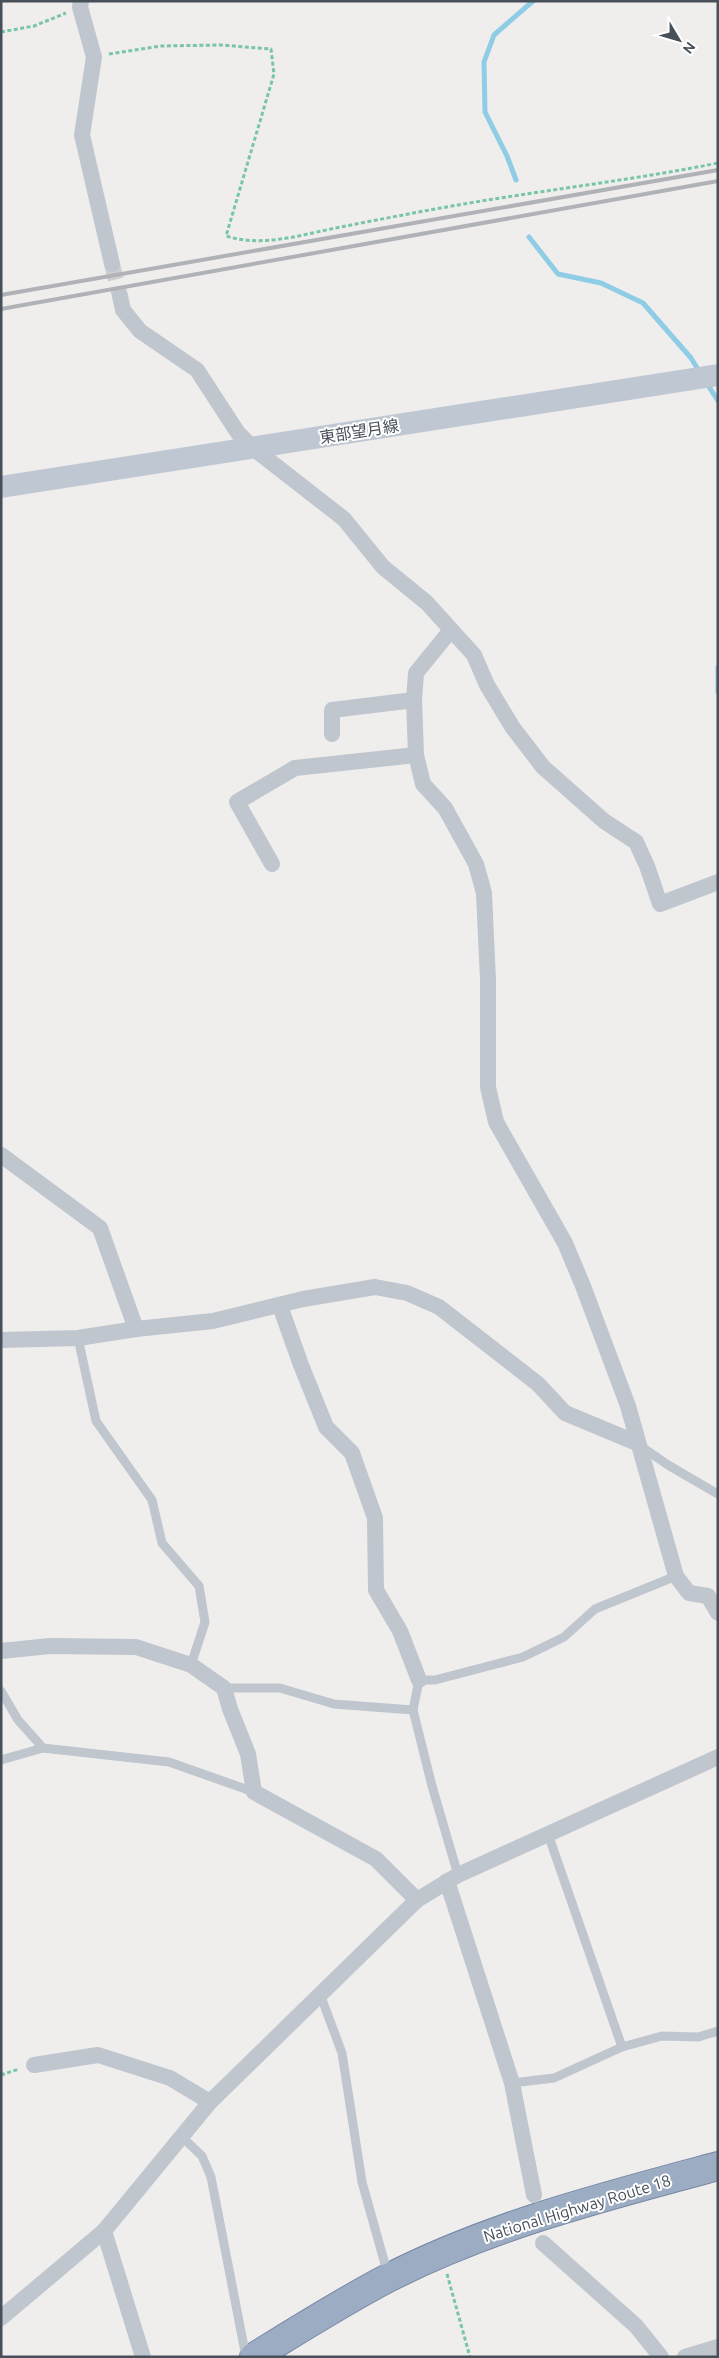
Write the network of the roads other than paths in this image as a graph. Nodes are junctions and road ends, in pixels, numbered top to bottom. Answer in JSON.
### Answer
{"nodes":[{"id":1,"x":80,"y":4,"type":"edge"},
{"id":2,"x":112,"y":264,"type":"tunnel mouth"},
{"id":3,"x":120,"y":296,"type":"tunnel mouth"},
{"id":4,"x":718,"y":375,"type":"edge"},
{"id":5,"x":253,"y":448,"type":"junction"},
{"id":6,"x":1,"y":488,"type":"edge"},
{"id":7,"x":451,"y":630,"type":"junction"},
{"id":8,"x":414,"y":700,"type":"junction"},
{"id":9,"x":332,"y":734,"type":"dead end"},
{"id":10,"x":416,"y":755,"type":"junction"},
{"id":11,"x":272,"y":864,"type":"dead end"},
{"id":12,"x":718,"y":882,"type":"edge"},
{"id":13,"x":1,"y":1155,"type":"edge"},
{"id":14,"x":280,"y":1306,"type":"junction"},
{"id":15,"x":136,"y":1329,"type":"junction"},
{"id":16,"x":78,"y":1338,"type":"junction"},
{"id":17,"x":1,"y":1340,"type":"edge"},
{"id":18,"x":637,"y":1443,"type":"junction"},
{"id":19,"x":718,"y":1494,"type":"edge"},
{"id":20,"x":676,"y":1576,"type":"junction"},
{"id":21,"x":713,"y":1594,"type":"edge"},
{"id":22,"x":718,"y":1613,"type":"edge"},
{"id":23,"x":1,"y":1651,"type":"edge"},
{"id":24,"x":191,"y":1665,"type":"junction"},
{"id":25,"x":419,"y":1680,"type":"junction"},
{"id":26,"x":224,"y":1688,"type":"junction"},
{"id":27,"x":1,"y":1691,"type":"edge"},
{"id":28,"x":413,"y":1710,"type":"junction"},
{"id":29,"x":42,"y":1748,"type":"junction"},
{"id":30,"x":718,"y":1757,"type":"edge"},
{"id":31,"x":1,"y":1760,"type":"edge"},
{"id":32,"x":254,"y":1792,"type":"junction"},
{"id":33,"x":548,"y":1834,"type":"junction"},
{"id":34,"x":453,"y":1878,"type":"junction"},
{"id":35,"x":417,"y":1900,"type":"junction"},
{"id":36,"x":320,"y":1994,"type":"junction"},
{"id":37,"x":718,"y":2031,"type":"edge"},
{"id":38,"x":622,"y":2047,"type":"junction"},
{"id":39,"x":34,"y":2065,"type":"dead end"},
{"id":40,"x":512,"y":2083,"type":"junction"},
{"id":41,"x":210,"y":2102,"type":"junction"},
{"id":42,"x":182,"y":2136,"type":"junction"},
{"id":43,"x":718,"y":2166,"type":"edge"},
{"id":44,"x":534,"y":2195,"type":"dead end"},
{"id":45,"x":104,"y":2231,"type":"junction"},
{"id":46,"x":543,"y":2243,"type":"dead end"},
{"id":47,"x":388,"y":2278,"type":"junction"},
{"id":48,"x":1,"y":2318,"type":"edge"},
{"id":49,"x":718,"y":2347,"type":"edge"},
{"id":50,"x":143,"y":2357,"type":"edge"},
{"id":51,"x":246,"y":2357,"type":"edge"},
{"id":52,"x":254,"y":2357,"type":"edge"},
{"id":53,"x":661,"y":2357,"type":"edge"},
{"id":54,"x":685,"y":2357,"type":"edge"}],
"edges":[{"from":1,"to":2,"type":"street"},
{"from":3,"to":5,"type":"street"},
{"from":4,"to":5,"type":"main road","name":"東部望月線"},
{"from":5,"to":6,"type":"main road","name":"東部望月線"},
{"from":5,"to":7,"type":"street"},
{"from":7,"to":8,"type":"street"},
{"from":7,"to":12,"type":"street"},
{"from":8,"to":9,"type":"street"},
{"from":8,"to":10,"type":"street"},
{"from":10,"to":11,"type":"street"},
{"from":10,"to":18,"type":"street"},
{"from":13,"to":15,"type":"street"},
{"from":14,"to":15,"type":"street"},
{"from":14,"to":18,"type":"street"},
{"from":14,"to":25,"type":"street"},
{"from":15,"to":16,"type":"street"},
{"from":16,"to":17,"type":"street"},
{"from":16,"to":24,"type":"lane"},
{"from":18,"to":19,"type":"lane"},
{"from":18,"to":20,"type":"street"},
{"from":20,"to":21,"type":"street"},
{"from":20,"to":25,"type":"lane"},
{"from":21,"to":22,"type":"street"},
{"from":23,"to":24,"type":"street"},
{"from":24,"to":26,"type":"street"},
{"from":25,"to":28,"type":"lane"},
{"from":26,"to":28,"type":"lane"},
{"from":26,"to":32,"type":"street"},
{"from":27,"to":29,"type":"lane"},
{"from":28,"to":34,"type":"lane"},
{"from":29,"to":31,"type":"lane"},
{"from":29,"to":32,"type":"lane"},
{"from":30,"to":33,"type":"street"},
{"from":32,"to":35,"type":"street"},
{"from":33,"to":34,"type":"street"},
{"from":33,"to":38,"type":"lane"},
{"from":34,"to":35,"type":"street"},
{"from":34,"to":40,"type":"street"},
{"from":35,"to":36,"type":"street"},
{"from":36,"to":41,"type":"street"},
{"from":36,"to":47,"type":"lane"},
{"from":37,"to":38,"type":"lane"},
{"from":38,"to":40,"type":"lane"},
{"from":39,"to":41,"type":"street"},
{"from":40,"to":44,"type":"street"},
{"from":41,"to":42,"type":"street"},
{"from":42,"to":45,"type":"street"},
{"from":42,"to":51,"type":"lane"},
{"from":43,"to":47,"type":"highway","name":"National Highway Route 18"},
{"from":45,"to":48,"type":"street"},
{"from":45,"to":50,"type":"street"},
{"from":46,"to":53,"type":"street"},
{"from":47,"to":52,"type":"highway","name":"National Highway Route 18"},
{"from":49,"to":54,"type":"street"}]}
